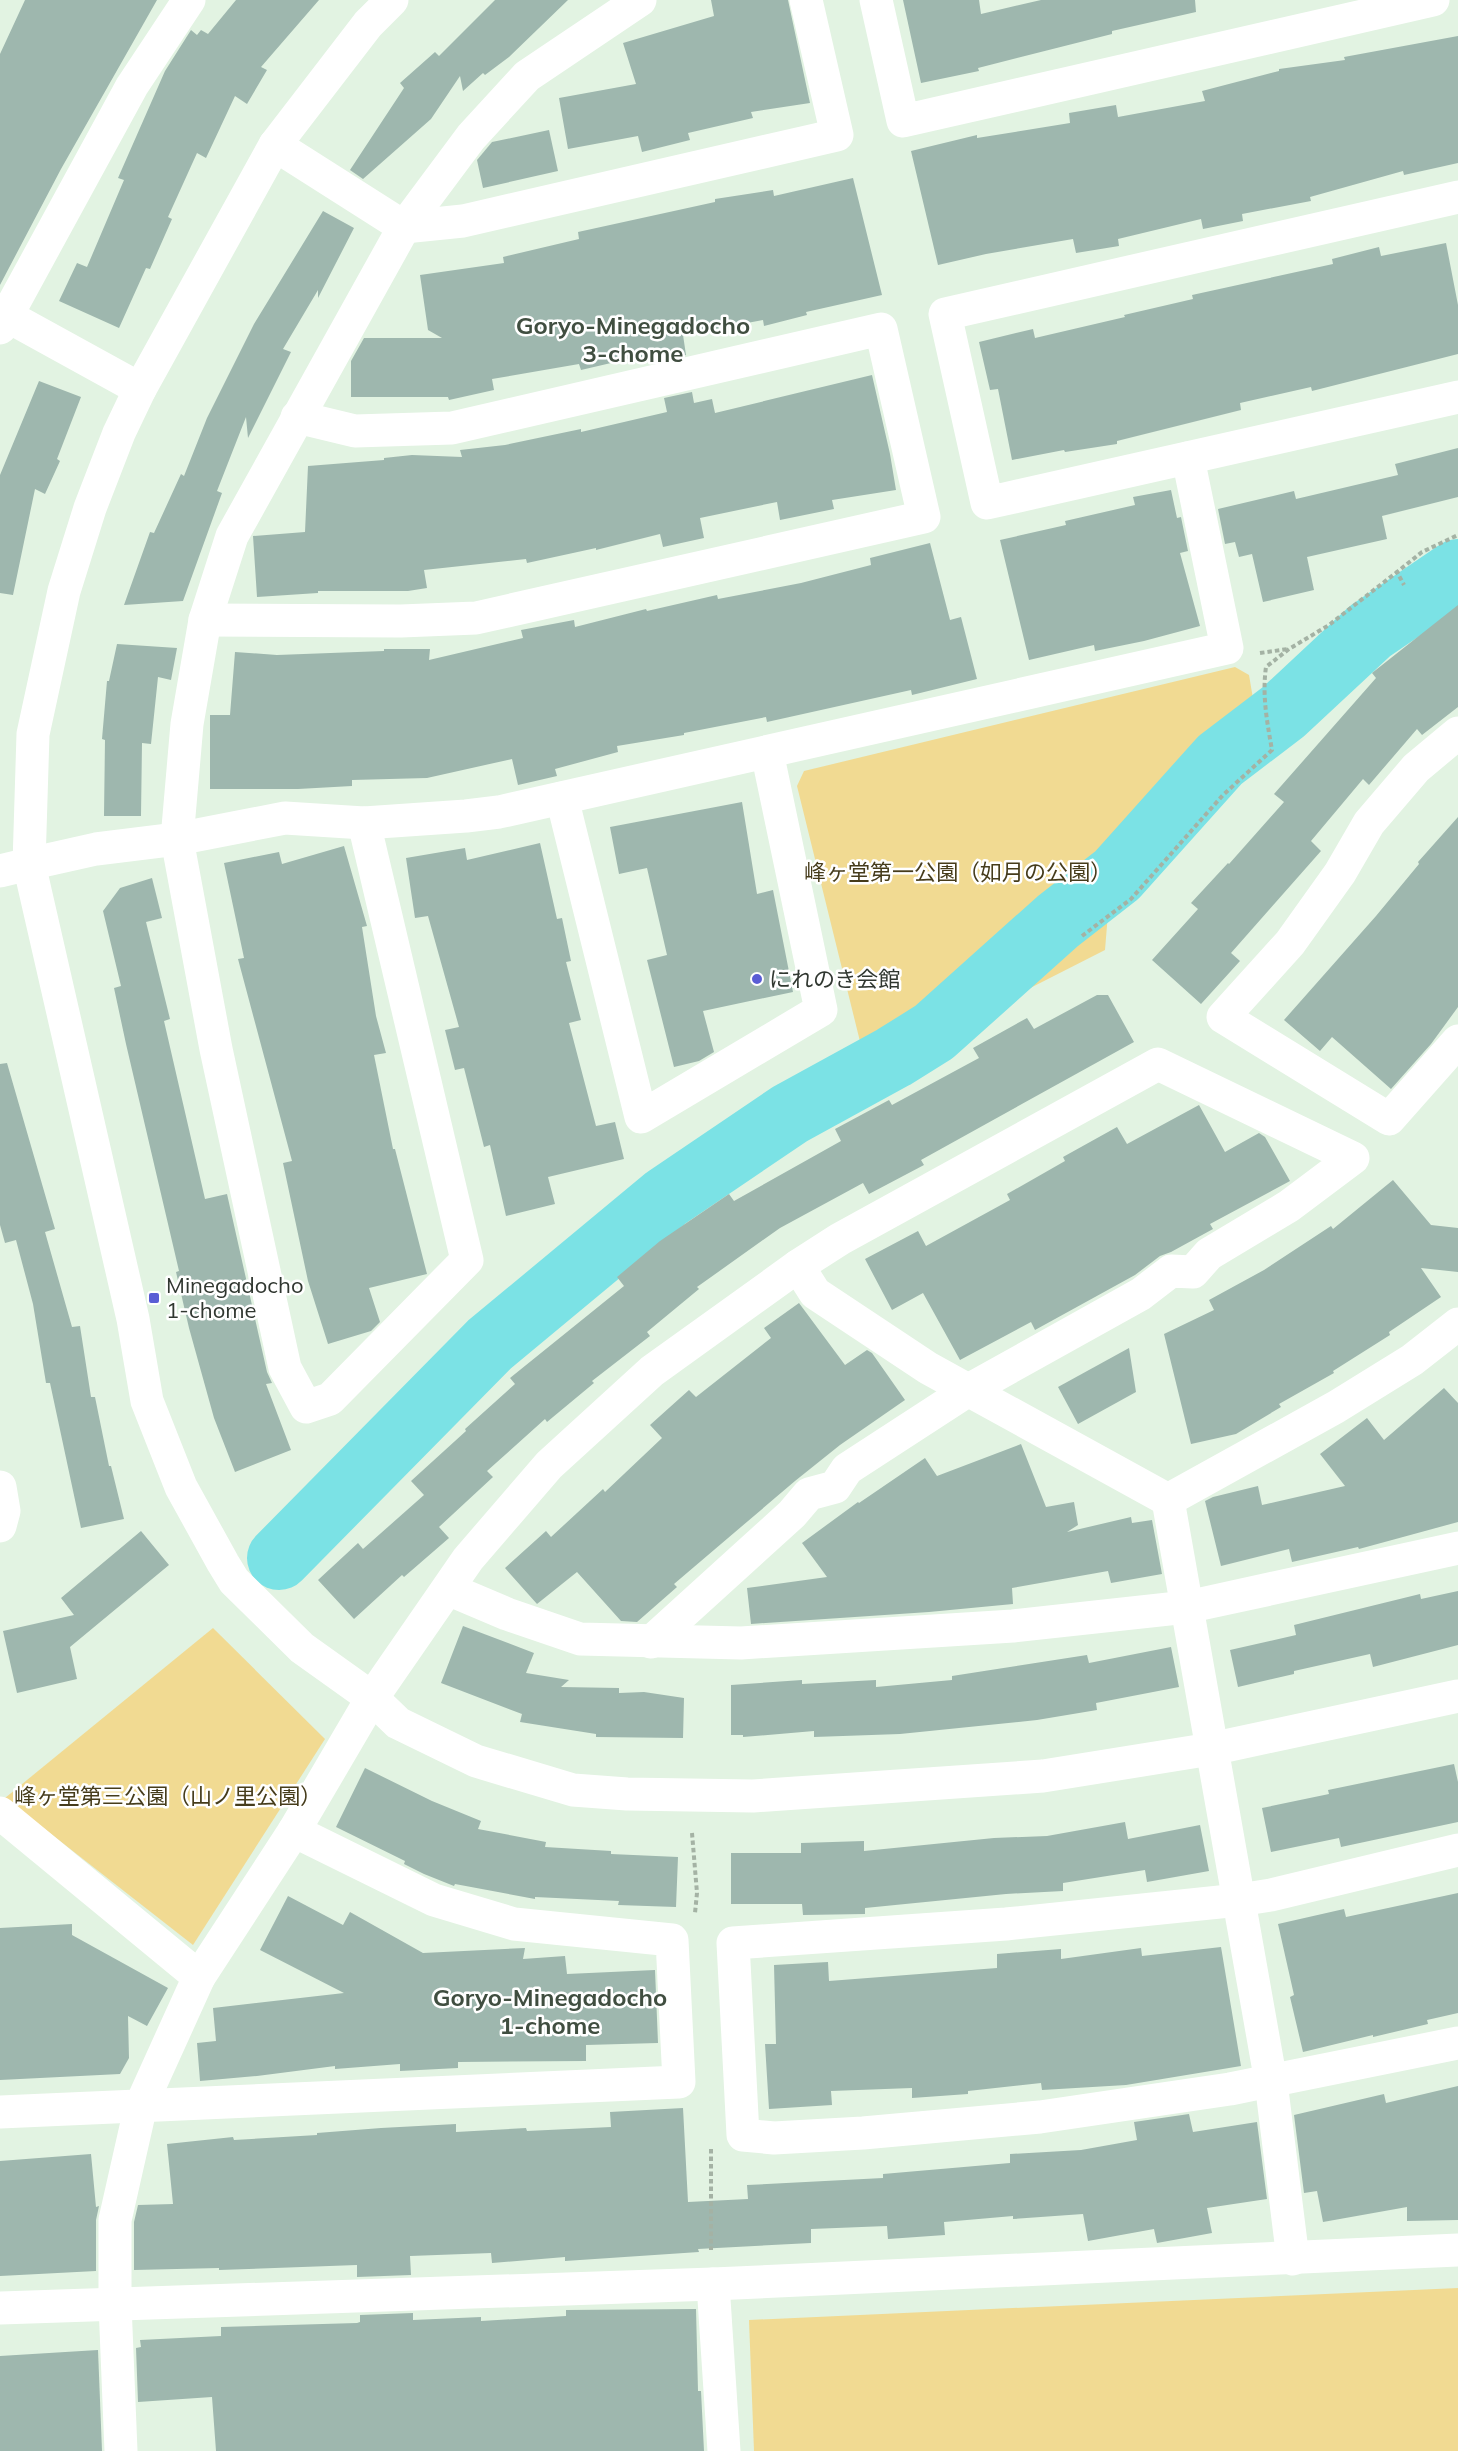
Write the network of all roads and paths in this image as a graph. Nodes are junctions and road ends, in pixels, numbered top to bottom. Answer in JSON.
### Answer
{"nodes":[{"id":1,"x":189,"y":0,"type":"edge"},
{"id":2,"x":392,"y":0,"type":"edge"},
{"id":3,"x":640,"y":0,"type":"edge"},
{"id":4,"x":806,"y":0,"type":"edge"},
{"id":5,"x":876,"y":0,"type":"edge"},
{"id":6,"x":1433,"y":0,"type":"edge"},
{"id":7,"x":275,"y":145,"type":"junction"},
{"id":8,"x":1458,"y":197,"type":"edge"},
{"id":9,"x":404,"y":227,"type":"junction"},
{"id":10,"x":2,"y":318,"type":"edge"},
{"id":11,"x":140,"y":390,"type":"junction"},
{"id":12,"x":1458,"y":397,"type":"edge"},
{"id":13,"x":297,"y":417,"type":"junction"},
{"id":14,"x":1188,"y":458,"type":"junction"},
{"id":15,"x":1458,"y":535,"type":"edge"},
{"id":16,"x":1397,"y":572,"type":"junction"},
{"id":17,"x":1404,"y":585,"type":"dead end"},
{"id":18,"x":205,"y":620,"type":"junction"},
{"id":19,"x":1458,"y":733,"type":"edge"},
{"id":20,"x":767,"y":752,"type":"junction"},
{"id":21,"x":562,"y":798,"type":"junction"},
{"id":22,"x":364,"y":823,"type":"junction"},
{"id":23,"x":177,"y":839,"type":"junction"},
{"id":24,"x":15,"y":867,"type":"edge"},
{"id":25,"x":1082,"y":936,"type":"dead end"},
{"id":26,"x":1458,"y":1041,"type":"edge"},
{"id":27,"x":798,"y":1266,"type":"junction"},
{"id":28,"x":1458,"y":1324,"type":"edge"},
{"id":29,"x":967,"y":1391,"type":"junction"},
{"id":30,"x":0,"y":1486,"type":"edge"},
{"id":31,"x":1168,"y":1500,"type":"junction"},
{"id":32,"x":0,"y":1526,"type":"edge"},
{"id":33,"x":1458,"y":1548,"type":"edge"},
{"id":34,"x":448,"y":1589,"type":"junction"},
{"id":35,"x":1187,"y":1607,"type":"junction"},
{"id":36,"x":651,"y":1642,"type":"junction"},
{"id":37,"x":1458,"y":1696,"type":"edge"},
{"id":38,"x":372,"y":1698,"type":"junction"},
{"id":39,"x":1211,"y":1749,"type":"junction"},
{"id":40,"x":0,"y":1813,"type":"edge"},
{"id":41,"x":294,"y":1831,"type":"junction"},
{"id":42,"x":1458,"y":1850,"type":"edge"},
{"id":43,"x":1239,"y":1900,"type":"junction"},
{"id":44,"x":199,"y":1977,"type":"junction"},
{"id":45,"x":1458,"y":2043,"type":"edge"},
{"id":46,"x":1271,"y":2082,"type":"junction"},
{"id":47,"x":141,"y":2105,"type":"junction"},
{"id":48,"x":0,"y":2112,"type":"edge"},
{"id":49,"x":1458,"y":2250,"type":"edge"},
{"id":50,"x":1293,"y":2259,"type":"junction"},
{"id":51,"x":713,"y":2284,"type":"junction"},
{"id":52,"x":115,"y":2304,"type":"junction"},
{"id":53,"x":0,"y":2308,"type":"edge"},
{"id":54,"x":121,"y":2451,"type":"edge"},
{"id":55,"x":724,"y":2451,"type":"edge"}],
"edges":[{"from":1,"to":10,"type":"street"},
{"from":2,"to":7,"type":"street"},
{"from":3,"to":9,"type":"street"},
{"from":4,"to":9,"type":"street"},
{"from":5,"to":6,"type":"street"},
{"from":7,"to":9,"type":"street"},
{"from":7,"to":11,"type":"street"},
{"from":8,"to":14,"type":"street"},
{"from":9,"to":13,"type":"street"},
{"from":10,"to":11,"type":"street"},
{"from":11,"to":24,"type":"street"},
{"from":12,"to":14,"type":"street"},
{"from":13,"to":18,"type":"street"},
{"from":13,"to":18,"type":"street"},
{"from":14,"to":20,"type":"street"},
{"from":15,"to":16,"type":"path"},
{"from":16,"to":17,"type":"path"},
{"from":16,"to":25,"type":"path"},
{"from":18,"to":23,"type":"street"},
{"from":19,"to":26,"type":"street"},
{"from":20,"to":21,"type":"street"},
{"from":20,"to":21,"type":"street"},
{"from":21,"to":22,"type":"street"},
{"from":22,"to":23,"type":"street"},
{"from":22,"to":23,"type":"street"},
{"from":23,"to":24,"type":"street"},
{"from":24,"to":38,"type":"street"},
{"from":27,"to":29,"type":"street"},
{"from":27,"to":29,"type":"street"},
{"from":27,"to":34,"type":"street"},
{"from":28,"to":31,"type":"street"},
{"from":29,"to":31,"type":"street"},
{"from":29,"to":36,"type":"street"},
{"from":30,"to":32,"type":"street"},
{"from":31,"to":35,"type":"street"},
{"from":33,"to":35,"type":"street"},
{"from":34,"to":36,"type":"street"},
{"from":34,"to":38,"type":"street"},
{"from":35,"to":36,"type":"street"},
{"from":35,"to":39,"type":"street"},
{"from":37,"to":39,"type":"street"},
{"from":38,"to":39,"type":"street"},
{"from":38,"to":41,"type":"street"},
{"from":39,"to":43,"type":"street"},
{"from":40,"to":44,"type":"street"},
{"from":41,"to":44,"type":"street"},
{"from":41,"to":47,"type":"street"},
{"from":42,"to":43,"type":"street"},
{"from":43,"to":46,"type":"street"},
{"from":43,"to":46,"type":"street"},
{"from":44,"to":47,"type":"street"},
{"from":45,"to":46,"type":"street"},
{"from":46,"to":50,"type":"street"},
{"from":47,"to":48,"type":"street"},
{"from":47,"to":52,"type":"street"},
{"from":49,"to":50,"type":"street"},
{"from":50,"to":51,"type":"street"},
{"from":51,"to":52,"type":"street"},
{"from":51,"to":55,"type":"street"},
{"from":52,"to":53,"type":"street"},
{"from":52,"to":54,"type":"street"}]}
